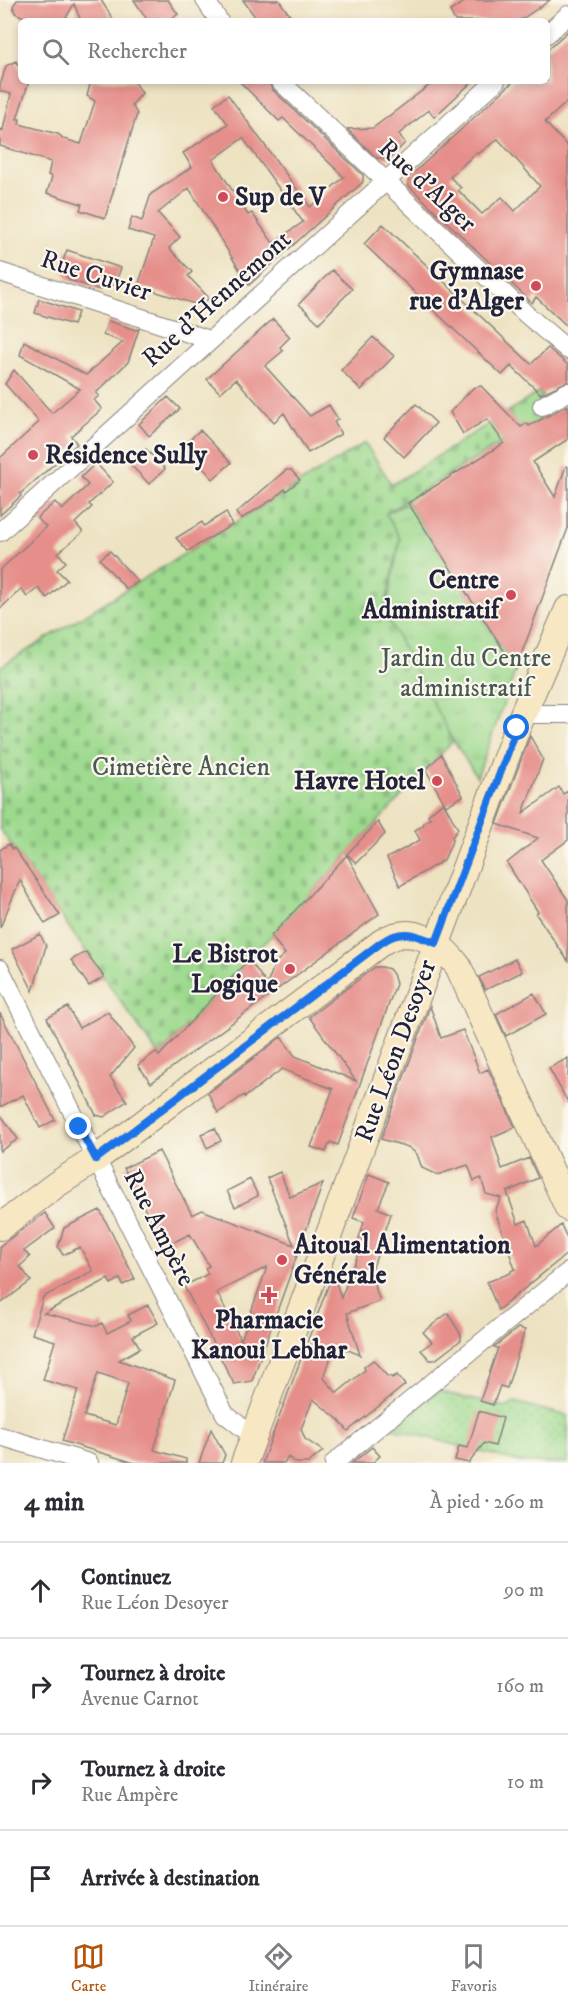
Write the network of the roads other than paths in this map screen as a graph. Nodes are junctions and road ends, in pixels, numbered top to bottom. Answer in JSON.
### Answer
{"nodes":[{"id":1,"x":205,"y":0,"type":"edge"},
{"id":2,"x":568,"y":15,"type":"edge"},
{"id":3,"x":217,"y":18,"type":"edge"},
{"id":4,"x":550,"y":31,"type":"edge"},
{"id":5,"x":283,"y":84,"type":"edge"},
{"id":6,"x":493,"y":84,"type":"edge"},
{"id":7,"x":386,"y":182,"type":"junction"},
{"id":8,"x":0,"y":272,"type":"edge"},
{"id":9,"x":210,"y":340,"type":"junction"},
{"id":10,"x":568,"y":350,"type":"edge"},
{"id":11,"x":568,"y":393,"type":"edge"},
{"id":12,"x":542,"y":406,"type":"dead end"},
{"id":13,"x":0,"y":532,"type":"edge"},
{"id":14,"x":568,"y":609,"type":"edge"},
{"id":15,"x":522,"y":714,"type":"junction"},
{"id":16,"x":568,"y":714,"type":"edge"},
{"id":17,"x":436,"y":943,"type":"junction"},
{"id":18,"x":0,"y":969,"type":"edge"},
{"id":19,"x":96,"y":1159,"type":"junction"},
{"id":20,"x":568,"y":1208,"type":"edge"},
{"id":21,"x":0,"y":1227,"type":"edge"},
{"id":22,"x":568,"y":1272,"type":"edge"},
{"id":23,"x":255,"y":1433,"type":"junction"},
{"id":24,"x":0,"y":1436,"type":"edge"},
{"id":25,"x":89,"y":1463,"type":"edge"},
{"id":26,"x":244,"y":1463,"type":"edge"},
{"id":27,"x":334,"y":1463,"type":"edge"}],
"edges":[{"from":1,"to":3,"type":"street"},
{"from":2,"to":4,"type":"street"},
{"from":5,"to":7,"type":"street","name":"Rue d'Alger"},
{"from":6,"to":7,"type":"street","name":"Rue d'Hennemont"},
{"from":7,"to":9,"type":"street","name":"Rue d'Hennemont"},
{"from":7,"to":10,"type":"street","name":"Rue d'Alger"},
{"from":8,"to":9,"type":"street","name":"Rue Cuvier"},
{"from":9,"to":13,"type":"street","name":"Rue d'Hennemont"},
{"from":11,"to":12,"type":"street"},
{"from":14,"to":15,"type":"street","name":"Rue Léon Desoyer"},
{"from":15,"to":16,"type":"street"},
{"from":15,"to":17,"type":"street","name":"Rue Léon Desoyer"},
{"from":17,"to":19,"type":"street"},
{"from":17,"to":20,"type":"street"},
{"from":17,"to":23,"type":"street","name":"Rue Léon Desoyer"},
{"from":18,"to":19,"type":"street","name":"Rue Ampère"},
{"from":19,"to":21,"type":"street"},
{"from":19,"to":23,"type":"street","name":"Rue Ampère"},
{"from":22,"to":27,"type":"street"},
{"from":23,"to":26,"type":"street","name":"Rue Léon Desoyer"},
{"from":24,"to":25,"type":"street"}]}
